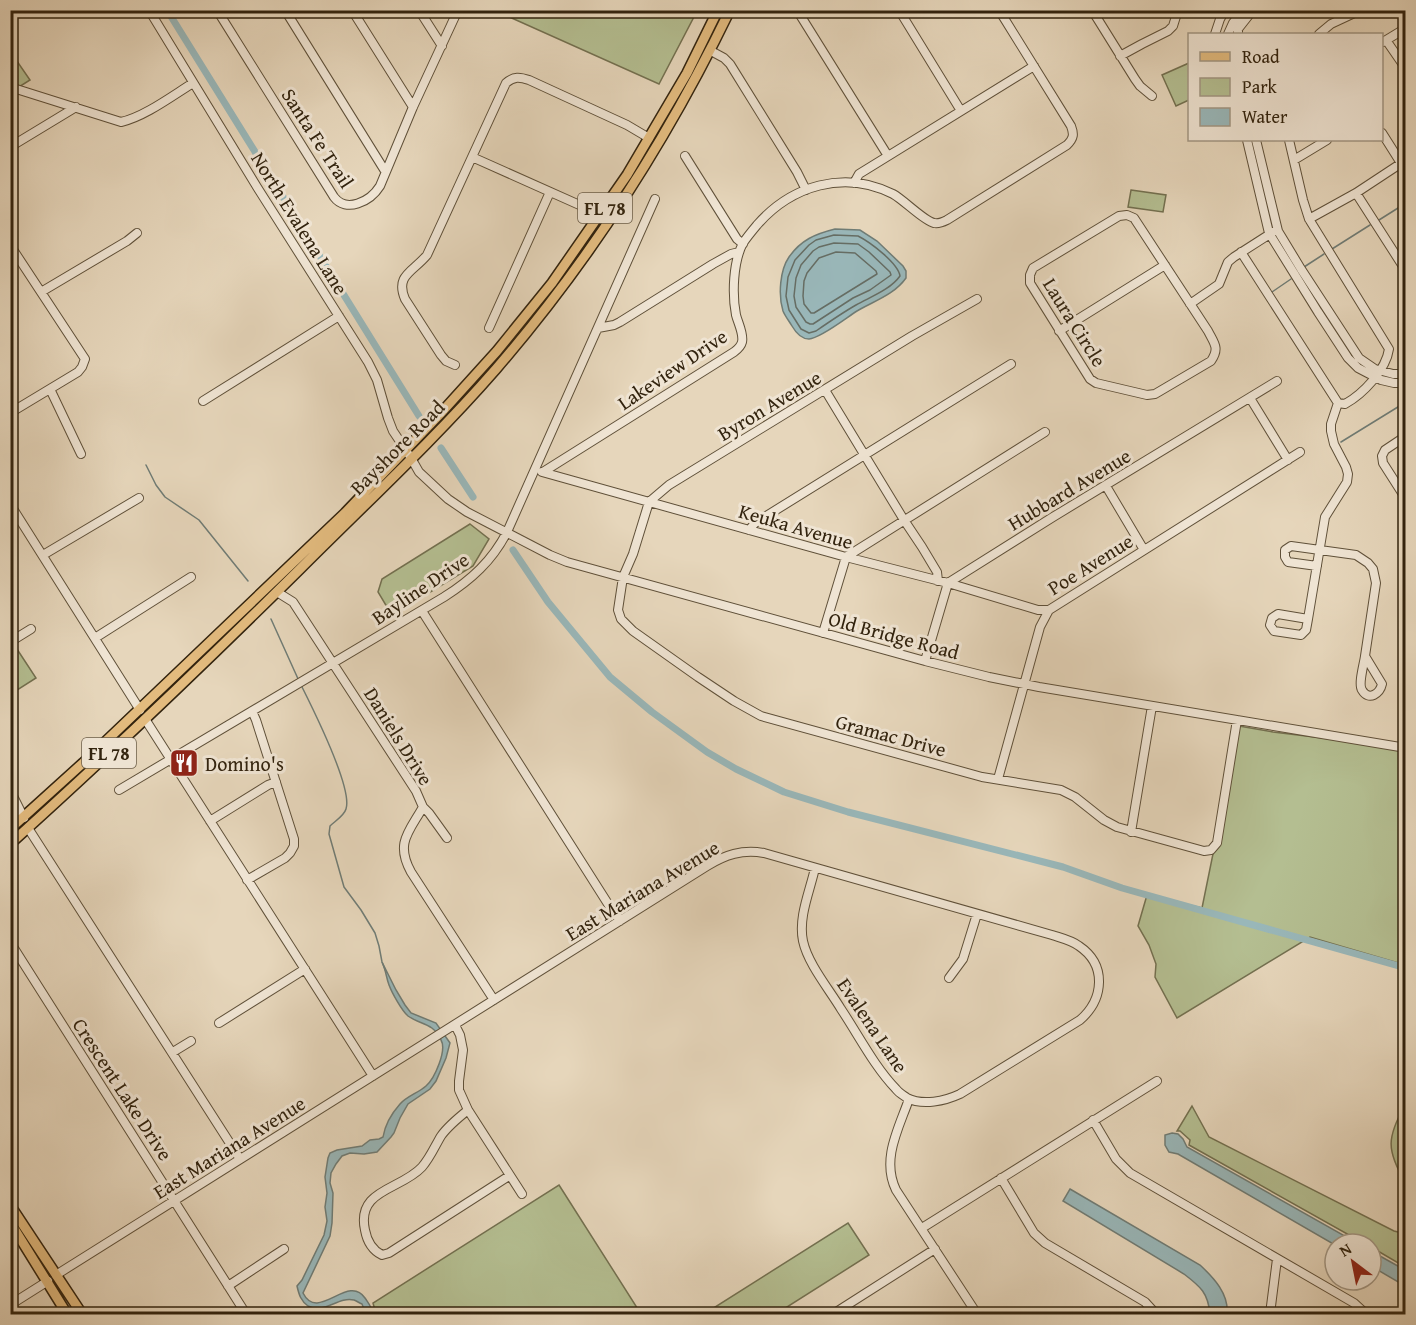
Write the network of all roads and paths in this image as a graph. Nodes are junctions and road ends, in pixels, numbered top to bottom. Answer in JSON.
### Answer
{"nodes":[{"id":1,"x":149,"y":10,"type":"edge"},
{"id":2,"x":218,"y":10,"type":"edge"},
{"id":3,"x":285,"y":10,"type":"edge"},
{"id":4,"x":352,"y":10,"type":"edge"},
{"id":5,"x":419,"y":10,"type":"edge"},
{"id":6,"x":458,"y":10,"type":"edge"},
{"id":7,"x":718,"y":10,"type":"edge"},
{"id":8,"x":730,"y":10,"type":"edge"},
{"id":9,"x":797,"y":10,"type":"edge"},
{"id":10,"x":899,"y":10,"type":"edge"},
{"id":11,"x":999,"y":10,"type":"edge"},
{"id":12,"x":1092,"y":10,"type":"edge"},
{"id":13,"x":1178,"y":10,"type":"edge"},
{"id":14,"x":1226,"y":10,"type":"edge"},
{"id":15,"x":1243,"y":10,"type":"edge"},
{"id":16,"x":1253,"y":10,"type":"edge"},
{"id":17,"x":1361,"y":10,"type":"edge"},
{"id":18,"x":710,"y":27,"type":"junction"},
{"id":19,"x":1406,"y":28,"type":"edge"},
{"id":20,"x":1215,"y":33,"type":"edge"},
{"id":21,"x":1228,"y":33,"type":"edge"},
{"id":22,"x":1238,"y":33,"type":"edge"},
{"id":23,"x":1319,"y":33,"type":"edge"},
{"id":24,"x":1384,"y":41,"type":"edge"},
{"id":25,"x":442,"y":46,"type":"junction"},
{"id":26,"x":712,"y":47,"type":"junction"},
{"id":27,"x":1120,"y":56,"type":"junction"},
{"id":28,"x":1034,"y":66,"type":"junction"},
{"id":29,"x":1406,"y":69,"type":"edge"},
{"id":30,"x":193,"y":83,"type":"junction"},
{"id":31,"x":10,"y":87,"type":"edge"},
{"id":32,"x":1152,"y":96,"type":"dead end"},
{"id":33,"x":76,"y":107,"type":"junction"},
{"id":34,"x":413,"y":107,"type":"junction"},
{"id":35,"x":961,"y":111,"type":"junction"},
{"id":36,"x":1383,"y":135,"type":"edge"},
{"id":37,"x":649,"y":138,"type":"junction"},
{"id":38,"x":1247,"y":141,"type":"edge"},
{"id":39,"x":1256,"y":141,"type":"edge"},
{"id":40,"x":1289,"y":141,"type":"edge"},
{"id":41,"x":1325,"y":141,"type":"edge"},
{"id":42,"x":10,"y":147,"type":"edge"},
{"id":43,"x":653,"y":154,"type":"junction"},
{"id":44,"x":685,"y":156,"type":"dead end"},
{"id":45,"x":888,"y":156,"type":"junction"},
{"id":46,"x":472,"y":157,"type":"junction"},
{"id":47,"x":1294,"y":160,"type":"junction"},
{"id":48,"x":1403,"y":168,"type":"edge"},
{"id":49,"x":385,"y":171,"type":"junction"},
{"id":50,"x":854,"y":183,"type":"junction"},
{"id":51,"x":806,"y":190,"type":"junction"},
{"id":52,"x":550,"y":192,"type":"junction"},
{"id":53,"x":1356,"y":193,"type":"junction"},
{"id":54,"x":655,"y":199,"type":"dead end"},
{"id":55,"x":600,"y":216,"type":"junction"},
{"id":56,"x":1309,"y":219,"type":"junction"},
{"id":57,"x":1273,"y":232,"type":"junction"},
{"id":58,"x":136,"y":233,"type":"dead end"},
{"id":59,"x":743,"y":244,"type":"junction"},
{"id":60,"x":10,"y":246,"type":"edge"},
{"id":61,"x":739,"y":252,"type":"junction"},
{"id":62,"x":1241,"y":252,"type":"junction"},
{"id":63,"x":1165,"y":265,"type":"junction"},
{"id":64,"x":1406,"y":271,"type":"edge"},
{"id":65,"x":41,"y":292,"type":"junction"},
{"id":66,"x":976,"y":299,"type":"dead end"},
{"id":67,"x":1190,"y":304,"type":"junction"},
{"id":68,"x":339,"y":316,"type":"junction"},
{"id":69,"x":489,"y":328,"type":"dead end"},
{"id":70,"x":598,"y":328,"type":"junction"},
{"id":71,"x":1059,"y":332,"type":"junction"},
{"id":72,"x":1011,"y":364,"type":"dead end"},
{"id":73,"x":455,"y":365,"type":"dead end"},
{"id":74,"x":1377,"y":374,"type":"junction"},
{"id":75,"x":1406,"y":374,"type":"edge"},
{"id":76,"x":1277,"y":381,"type":"dead end"},
{"id":77,"x":1406,"y":383,"type":"edge"},
{"id":78,"x":50,"y":389,"type":"junction"},
{"id":79,"x":825,"y":390,"type":"junction"},
{"id":80,"x":1250,"y":398,"type":"junction"},
{"id":81,"x":203,"y":400,"type":"dead end"},
{"id":82,"x":1338,"y":403,"type":"junction"},
{"id":83,"x":10,"y":413,"type":"edge"},
{"id":84,"x":1045,"y":432,"type":"dead end"},
{"id":85,"x":1406,"y":436,"type":"edge"},
{"id":86,"x":1300,"y":453,"type":"dead end"},
{"id":87,"x":81,"y":454,"type":"dead end"},
{"id":88,"x":408,"y":454,"type":"junction"},
{"id":89,"x":865,"y":455,"type":"junction"},
{"id":90,"x":1288,"y":460,"type":"junction"},
{"id":91,"x":539,"y":471,"type":"junction"},
{"id":92,"x":1106,"y":486,"type":"junction"},
{"id":93,"x":139,"y":498,"type":"dead end"},
{"id":94,"x":1406,"y":499,"type":"edge"},
{"id":95,"x":649,"y":502,"type":"junction"},
{"id":96,"x":10,"y":504,"type":"edge"},
{"id":97,"x":904,"y":520,"type":"junction"},
{"id":98,"x":749,"y":530,"type":"junction"},
{"id":99,"x":507,"y":532,"type":"junction"},
{"id":100,"x":1144,"y":550,"type":"junction"},
{"id":101,"x":1319,"y":551,"type":"junction"},
{"id":102,"x":43,"y":555,"type":"junction"},
{"id":103,"x":846,"y":557,"type":"junction"},
{"id":104,"x":1317,"y":566,"type":"junction"},
{"id":105,"x":190,"y":577,"type":"dead end"},
{"id":106,"x":623,"y":577,"type":"junction"},
{"id":107,"x":938,"y":581,"type":"junction"},
{"id":108,"x":948,"y":583,"type":"junction"},
{"id":109,"x":277,"y":592,"type":"junction"},
{"id":110,"x":1049,"y":610,"type":"junction"},
{"id":111,"x":422,"y":611,"type":"junction"},
{"id":112,"x":235,"y":618,"type":"junction"},
{"id":113,"x":1308,"y":619,"type":"junction"},
{"id":114,"x":31,"y":629,"type":"dead end"},
{"id":115,"x":823,"y":633,"type":"junction"},
{"id":116,"x":95,"y":638,"type":"junction"},
{"id":117,"x":10,"y":642,"type":"edge"},
{"id":118,"x":1365,"y":656,"type":"junction"},
{"id":119,"x":925,"y":661,"type":"junction"},
{"id":120,"x":334,"y":663,"type":"junction"},
{"id":121,"x":1025,"y":684,"type":"junction"},
{"id":122,"x":1152,"y":706,"type":"junction"},
{"id":123,"x":140,"y":710,"type":"junction"},
{"id":124,"x":252,"y":711,"type":"junction"},
{"id":125,"x":145,"y":719,"type":"junction"},
{"id":126,"x":1238,"y":720,"type":"junction"},
{"id":127,"x":1406,"y":748,"type":"edge"},
{"id":128,"x":170,"y":759,"type":"junction"},
{"id":129,"x":10,"y":768,"type":"edge"},
{"id":130,"x":998,"y":779,"type":"junction"},
{"id":131,"x":276,"y":782,"type":"junction"},
{"id":132,"x":75,"y":786,"type":"junction"},
{"id":133,"x":119,"y":790,"type":"dead end"},
{"id":134,"x":423,"y":807,"type":"junction"},
{"id":135,"x":24,"y":818,"type":"junction"},
{"id":136,"x":210,"y":821,"type":"junction"},
{"id":137,"x":28,"y":828,"type":"junction"},
{"id":138,"x":10,"y":829,"type":"edge"},
{"id":139,"x":1131,"y":832,"type":"junction"},
{"id":140,"x":447,"y":838,"type":"dead end"},
{"id":141,"x":10,"y":844,"type":"edge"},
{"id":142,"x":815,"y":868,"type":"junction"},
{"id":143,"x":247,"y":880,"type":"junction"},
{"id":144,"x":977,"y":914,"type":"junction"},
{"id":145,"x":620,"y":921,"type":"junction"},
{"id":146,"x":10,"y":942,"type":"edge"},
{"id":147,"x":304,"y":969,"type":"junction"},
{"id":148,"x":949,"y":978,"type":"dead end"},
{"id":149,"x":494,"y":1000,"type":"junction"},
{"id":150,"x":219,"y":1023,"type":"dead end"},
{"id":151,"x":455,"y":1025,"type":"junction"},
{"id":152,"x":191,"y":1041,"type":"dead end"},
{"id":153,"x":173,"y":1052,"type":"junction"},
{"id":154,"x":373,"y":1076,"type":"junction"},
{"id":155,"x":1156,"y":1081,"type":"dead end"},
{"id":156,"x":909,"y":1099,"type":"junction"},
{"id":157,"x":468,"y":1110,"type":"junction"},
{"id":158,"x":1093,"y":1120,"type":"junction"},
{"id":159,"x":240,"y":1159,"type":"junction"},
{"id":160,"x":509,"y":1176,"type":"junction"},
{"id":161,"x":1000,"y":1178,"type":"junction"},
{"id":162,"x":522,"y":1194,"type":"dead end"},
{"id":163,"x":174,"y":1201,"type":"junction"},
{"id":164,"x":10,"y":1205,"type":"edge"},
{"id":165,"x":10,"y":1227,"type":"edge"},
{"id":166,"x":922,"y":1228,"type":"junction"},
{"id":167,"x":284,"y":1249,"type":"dead end"},
{"id":168,"x":935,"y":1249,"type":"junction"},
{"id":169,"x":1277,"y":1259,"type":"junction"},
{"id":170,"x":52,"y":1278,"type":"junction"},
{"id":171,"x":228,"y":1286,"type":"junction"},
{"id":172,"x":10,"y":1305,"type":"edge"},
{"id":173,"x":975,"y":1312,"type":"edge"},
{"id":174,"x":67,"y":1314,"type":"edge"},
{"id":175,"x":82,"y":1314,"type":"edge"},
{"id":176,"x":246,"y":1314,"type":"edge"},
{"id":177,"x":833,"y":1314,"type":"edge"},
{"id":178,"x":965,"y":1314,"type":"edge"},
{"id":179,"x":1156,"y":1314,"type":"edge"},
{"id":180,"x":1270,"y":1314,"type":"edge"},
{"id":181,"x":1366,"y":1314,"type":"edge"}],
"edges":[{"from":1,"to":30,"type":"street","name":"North Evalena Lane"},
{"from":2,"to":49,"type":"street","name":"Santa Fe Trail"},
{"from":3,"to":49,"type":"street"},
{"from":4,"to":34,"type":"street"},
{"from":5,"to":25,"type":"street"},
{"from":6,"to":25,"type":"street","name":"Santa Fe Trail"},
{"from":7,"to":18,"type":"main road","name":"Bayshore Road","number":"FL 78"},
{"from":8,"to":26,"type":"main road","name":"Bayshore Road","number":"FL 78"},
{"from":9,"to":45,"type":"street"},
{"from":10,"to":35,"type":"street"},
{"from":11,"to":28,"type":"street"},
{"from":12,"to":27,"type":"street"},
{"from":13,"to":27,"type":"street"},
{"from":14,"to":20,"type":"street"},
{"from":15,"to":21,"type":"street"},
{"from":16,"to":22,"type":"street"},
{"from":17,"to":23,"type":"street"},
{"from":18,"to":26,"type":"main road"},
{"from":18,"to":37,"type":"main road","name":"Bayshore Road","number":"FL 78"},
{"from":19,"to":24,"type":"street"},
{"from":24,"to":29,"type":"street"},
{"from":25,"to":34,"type":"street","name":"Santa Fe Trail"},
{"from":26,"to":43,"type":"main road","name":"Bayshore Road","number":"FL 78"},
{"from":26,"to":51,"type":"street"},
{"from":27,"to":32,"type":"street"},
{"from":28,"to":35,"type":"street"},
{"from":28,"to":50,"type":"street","name":"Lakeview Drive"},
{"from":30,"to":33,"type":"street"},
{"from":30,"to":68,"type":"street","name":"North Evalena Lane"},
{"from":31,"to":33,"type":"street"},
{"from":33,"to":42,"type":"street"},
{"from":34,"to":49,"type":"street","name":"Santa Fe Trail"},
{"from":35,"to":45,"type":"street"},
{"from":36,"to":48,"type":"street"},
{"from":37,"to":43,"type":"main road"},
{"from":37,"to":46,"type":"street"},
{"from":37,"to":55,"type":"main road","name":"Bayshore Road","number":"FL 78"},
{"from":38,"to":57,"type":"street"},
{"from":39,"to":57,"type":"street"},
{"from":40,"to":47,"type":"street"},
{"from":41,"to":47,"type":"street"},
{"from":43,"to":88,"type":"main road","name":"Bayshore Road","number":"FL 78"},
{"from":44,"to":59,"type":"street"},
{"from":45,"to":50,"type":"street"},
{"from":46,"to":52,"type":"street"},
{"from":46,"to":73,"type":"street"},
{"from":47,"to":56,"type":"street"},
{"from":48,"to":53,"type":"street"},
{"from":50,"to":51,"type":"street","name":"Lakeview Drive"},
{"from":51,"to":59,"type":"street","name":"Lakeview Drive"},
{"from":52,"to":55,"type":"street"},
{"from":52,"to":69,"type":"street"},
{"from":53,"to":56,"type":"street"},
{"from":53,"to":64,"type":"street"},
{"from":54,"to":70,"type":"street","name":"Bayline Drive"},
{"from":55,"to":88,"type":"main road","name":"Bayshore Road","number":"FL 78"},
{"from":56,"to":74,"type":"street"},
{"from":57,"to":62,"type":"street"},
{"from":57,"to":74,"type":"street"},
{"from":58,"to":65,"type":"street"},
{"from":59,"to":61,"type":"street","name":"Lakeview Drive"},
{"from":60,"to":65,"type":"street"},
{"from":61,"to":70,"type":"street"},
{"from":61,"to":91,"type":"street","name":"Lakeview Drive"},
{"from":62,"to":67,"type":"street"},
{"from":62,"to":82,"type":"street"},
{"from":63,"to":67,"type":"street","name":"Laura Circle"},
{"from":63,"to":71,"type":"street"},
{"from":63,"to":71,"type":"street","name":"Laura Circle"},
{"from":65,"to":78,"type":"street"},
{"from":66,"to":79,"type":"street","name":"Byron Avenue"},
{"from":67,"to":71,"type":"street","name":"Laura Circle"},
{"from":68,"to":81,"type":"street"},
{"from":68,"to":88,"type":"street","name":"North Evalena Lane"},
{"from":70,"to":91,"type":"street","name":"Bayline Drive"},
{"from":72,"to":89,"type":"street"},
{"from":74,"to":75,"type":"street"},
{"from":74,"to":77,"type":"street"},
{"from":74,"to":82,"type":"street"},
{"from":76,"to":80,"type":"street","name":"Hubbard Avenue"},
{"from":78,"to":83,"type":"street"},
{"from":78,"to":87,"type":"street"},
{"from":79,"to":89,"type":"street"},
{"from":79,"to":95,"type":"street","name":"Byron Avenue"},
{"from":80,"to":90,"type":"street"},
{"from":80,"to":92,"type":"street","name":"Hubbard Avenue"},
{"from":82,"to":101,"type":"street"},
{"from":84,"to":97,"type":"street"},
{"from":85,"to":94,"type":"street"},
{"from":86,"to":90,"type":"street","name":"Poe Avenue"},
{"from":88,"to":99,"type":"street","name":"Old Bridge Road"},
{"from":88,"to":109,"type":"main road","name":"Bayshore Road","number":"FL 78"},
{"from":88,"to":112,"type":"main road","name":"Bayshore Road","number":"FL 78"},
{"from":89,"to":97,"type":"street"},
{"from":89,"to":98,"type":"street"},
{"from":90,"to":100,"type":"street","name":"Poe Avenue"},
{"from":91,"to":95,"type":"street","name":"Keuka Avenue"},
{"from":91,"to":99,"type":"street","name":"Bayline Drive"},
{"from":92,"to":100,"type":"street"},
{"from":92,"to":108,"type":"street","name":"Hubbard Avenue"},
{"from":93,"to":102,"type":"street"},
{"from":95,"to":98,"type":"street","name":"Keuka Avenue"},
{"from":95,"to":106,"type":"street"},
{"from":96,"to":102,"type":"street"},
{"from":97,"to":103,"type":"street"},
{"from":97,"to":107,"type":"street"},
{"from":98,"to":103,"type":"street","name":"Keuka Avenue"},
{"from":99,"to":106,"type":"street","name":"Old Bridge Road"},
{"from":99,"to":111,"type":"street","name":"Bayline Drive"},
{"from":100,"to":110,"type":"street","name":"Poe Avenue"},
{"from":101,"to":104,"type":"street"},
{"from":101,"to":104,"type":"street"},
{"from":101,"to":118,"type":"street"},
{"from":102,"to":116,"type":"street"},
{"from":103,"to":107,"type":"street","name":"Keuka Avenue"},
{"from":103,"to":115,"type":"street"},
{"from":104,"to":113,"type":"street"},
{"from":105,"to":116,"type":"street"},
{"from":106,"to":115,"type":"street","name":"Old Bridge Road"},
{"from":106,"to":130,"type":"street","name":"Gramac Drive"},
{"from":107,"to":108,"type":"street","name":"Keuka Avenue"},
{"from":108,"to":110,"type":"street","name":"Keuka Avenue"},
{"from":108,"to":119,"type":"street"},
{"from":109,"to":120,"type":"street","name":"Daniels Drive"},
{"from":109,"to":125,"type":"main road","name":"Bayshore Road","number":"FL 78"},
{"from":110,"to":121,"type":"street","name":"Poe Avenue"},
{"from":111,"to":120,"type":"street","name":"Bayline Drive"},
{"from":111,"to":145,"type":"street"},
{"from":112,"to":123,"type":"main road","name":"Bayshore Road","number":"FL 78"},
{"from":112,"to":125,"type":"main road"},
{"from":113,"to":113,"type":"street"},
{"from":114,"to":117,"type":"street"},
{"from":115,"to":119,"type":"street","name":"Old Bridge Road"},
{"from":116,"to":123,"type":"street"},
{"from":118,"to":118,"type":"street"},
{"from":119,"to":121,"type":"street","name":"Old Bridge Road"},
{"from":120,"to":124,"type":"street","name":"Bayline Drive"},
{"from":120,"to":134,"type":"street","name":"Daniels Drive"},
{"from":121,"to":122,"type":"street","name":"Old Bridge Road"},
{"from":121,"to":130,"type":"street","name":"Poe Avenue"},
{"from":122,"to":126,"type":"street","name":"Old Bridge Road"},
{"from":122,"to":139,"type":"street"},
{"from":123,"to":132,"type":"main road"},
{"from":123,"to":135,"type":"main road","name":"Bayshore Road","number":"FL 78"},
{"from":124,"to":128,"type":"street","name":"Bayline Drive"},
{"from":124,"to":131,"type":"street"},
{"from":125,"to":128,"type":"street"},
{"from":125,"to":132,"type":"main road","name":"Bayshore Road","number":"FL 78"},
{"from":126,"to":127,"type":"street","name":"Old Bridge Road"},
{"from":126,"to":139,"type":"street","name":"Gramac Drive"},
{"from":128,"to":133,"type":"street","name":"Bayline Drive"},
{"from":128,"to":136,"type":"street"},
{"from":129,"to":135,"type":"street"},
{"from":130,"to":139,"type":"street","name":"Gramac Drive"},
{"from":131,"to":136,"type":"street"},
{"from":131,"to":143,"type":"street"},
{"from":132,"to":137,"type":"main road","name":"Bayshore Road","number":"FL 78"},
{"from":134,"to":140,"type":"street"},
{"from":134,"to":149,"type":"street","name":"Daniels Drive"},
{"from":135,"to":138,"type":"main road","name":"Bayshore Road","number":"FL 78"},
{"from":136,"to":143,"type":"street"},
{"from":137,"to":141,"type":"main road","name":"Bayshore Road","number":"FL 78"},
{"from":137,"to":153,"type":"street"},
{"from":142,"to":144,"type":"street","name":"East Mariana Avenue"},
{"from":142,"to":145,"type":"street","name":"East Mariana Avenue"},
{"from":142,"to":156,"type":"street","name":"Evalena Lane"},
{"from":143,"to":147,"type":"street"},
{"from":144,"to":148,"type":"street"},
{"from":144,"to":156,"type":"street","name":"East Mariana Avenue"},
{"from":145,"to":149,"type":"street","name":"East Mariana Avenue"},
{"from":146,"to":163,"type":"street","name":"Crescent Lake Drive"},
{"from":147,"to":150,"type":"street"},
{"from":147,"to":154,"type":"street"},
{"from":149,"to":151,"type":"street","name":"East Mariana Avenue"},
{"from":151,"to":154,"type":"street","name":"East Mariana Avenue"},
{"from":151,"to":157,"type":"street"},
{"from":152,"to":153,"type":"street"},
{"from":153,"to":159,"type":"street"},
{"from":154,"to":159,"type":"street","name":"East Mariana Avenue"},
{"from":155,"to":158,"type":"street"},
{"from":156,"to":166,"type":"street","name":"Evalena Lane"},
{"from":157,"to":160,"type":"street"},
{"from":157,"to":160,"type":"street"},
{"from":158,"to":161,"type":"street"},
{"from":158,"to":169,"type":"street"},
{"from":159,"to":163,"type":"street","name":"East Mariana Avenue"},
{"from":160,"to":162,"type":"street"},
{"from":161,"to":166,"type":"street"},
{"from":161,"to":179,"type":"street"},
{"from":163,"to":170,"type":"street","name":"East Mariana Avenue"},
{"from":163,"to":171,"type":"street","name":"Crescent Lake Drive"},
{"from":164,"to":170,"type":"main road"},
{"from":165,"to":170,"type":"main road"},
{"from":166,"to":168,"type":"street","name":"Evalena Lane"},
{"from":167,"to":171,"type":"street"},
{"from":168,"to":173,"type":"street","name":"Evalena Lane"},
{"from":168,"to":177,"type":"street"},
{"from":169,"to":180,"type":"street"},
{"from":169,"to":181,"type":"street"},
{"from":170,"to":172,"type":"street","name":"East Mariana Avenue"},
{"from":170,"to":174,"type":"main road"},
{"from":170,"to":175,"type":"main road"},
{"from":171,"to":176,"type":"street","name":"Crescent Lake Drive"},
{"from":173,"to":178,"type":"street"}]}
